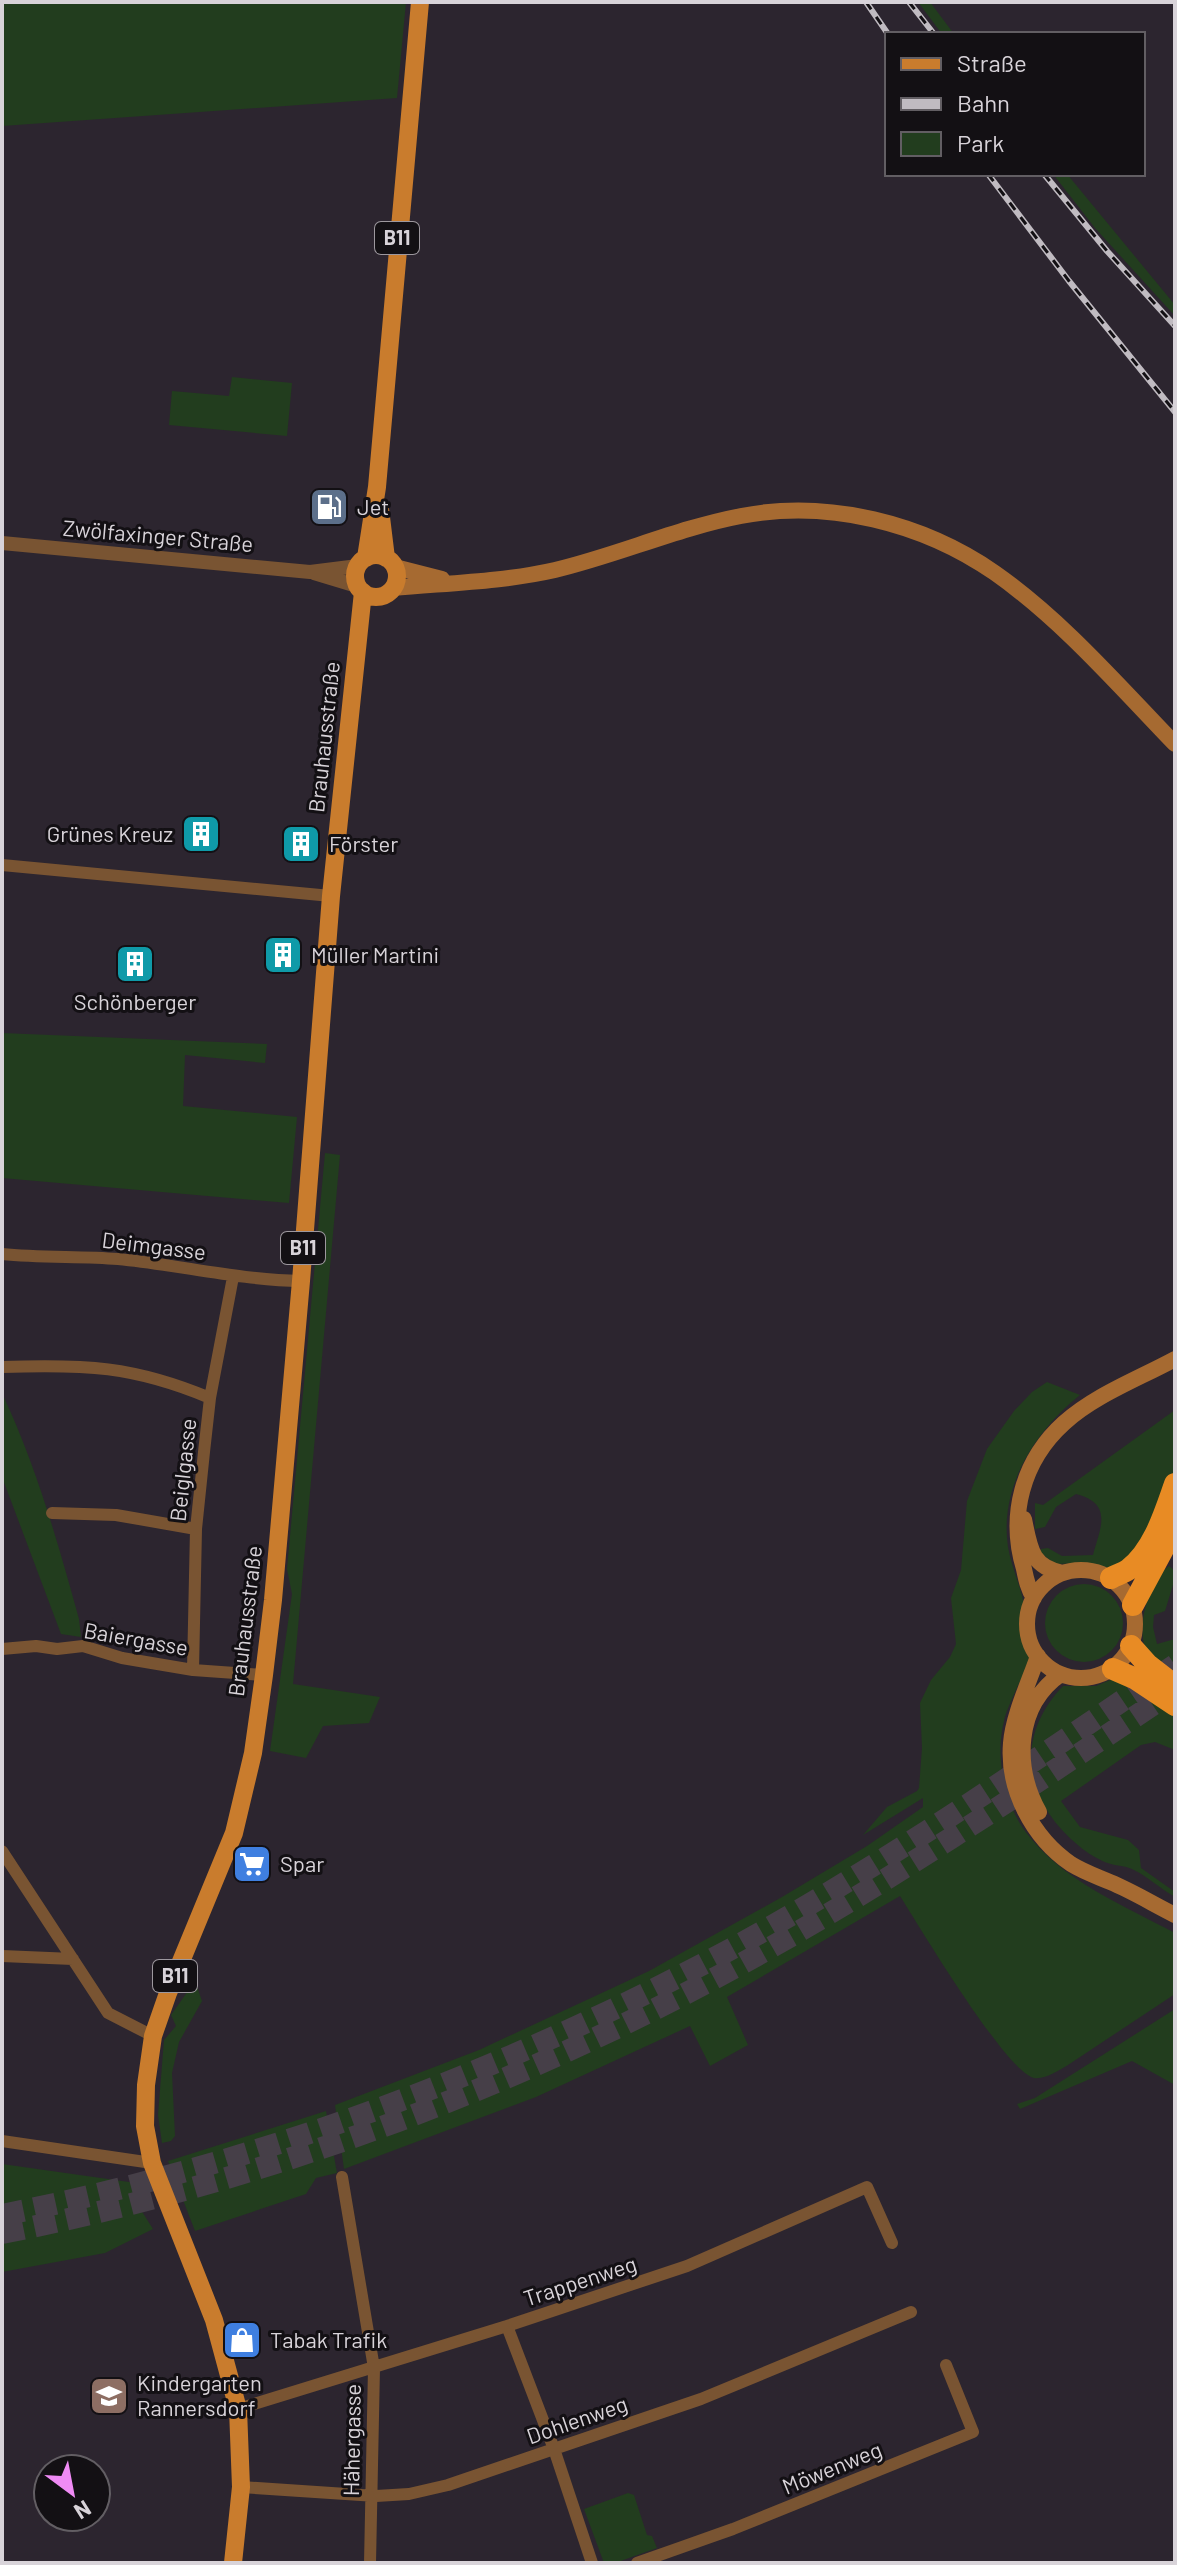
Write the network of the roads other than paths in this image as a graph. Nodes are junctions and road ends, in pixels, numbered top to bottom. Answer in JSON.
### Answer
{"nodes":[{"id":1,"x":420,"y":2,"type":"edge"},
{"id":2,"x":377,"y":487,"type":"junction"},
{"id":3,"x":2,"y":543,"type":"edge"},
{"id":4,"x":362,"y":562,"type":"junction"},
{"id":5,"x":390,"y":562,"type":"junction"},
{"id":6,"x":310,"y":572,"type":"junction"},
{"id":7,"x":459,"y":582,"type":"junction"},
{"id":8,"x":373,"y":591,"type":"junction"},
{"id":9,"x":1175,"y":744,"type":"edge"},
{"id":10,"x":2,"y":865,"type":"edge"},
{"id":11,"x":331,"y":896,"type":"junction"},
{"id":12,"x":2,"y":1254,"type":"edge"},
{"id":13,"x":233,"y":1277,"type":"junction"},
{"id":14,"x":301,"y":1281,"type":"junction"},
{"id":15,"x":1175,"y":1359,"type":"edge"},
{"id":16,"x":2,"y":1367,"type":"edge"},
{"id":17,"x":210,"y":1398,"type":"junction"},
{"id":18,"x":1175,"y":1484,"type":"edge"},
{"id":19,"x":1021,"y":1498,"type":"junction"},
{"id":20,"x":52,"y":1513,"type":"dead end"},
{"id":21,"x":1175,"y":1527,"type":"edge"},
{"id":22,"x":196,"y":1529,"type":"junction"},
{"id":23,"x":1063,"y":1573,"type":"junction"},
{"id":24,"x":1111,"y":1578,"type":"junction"},
{"id":25,"x":1034,"y":1598,"type":"junction"},
{"id":26,"x":1133,"y":1605,"type":"junction"},
{"id":27,"x":1131,"y":1646,"type":"junction"},
{"id":28,"x":2,"y":1648,"type":"edge"},
{"id":29,"x":1038,"y":1656,"type":"junction"},
{"id":30,"x":1113,"y":1669,"type":"junction"},
{"id":31,"x":193,"y":1670,"type":"junction"},
{"id":32,"x":1061,"y":1674,"type":"junction"},
{"id":33,"x":264,"y":1675,"type":"junction"},
{"id":34,"x":1175,"y":1686,"type":"edge"},
{"id":35,"x":1175,"y":1705,"type":"edge"},
{"id":36,"x":2,"y":1851,"type":"edge"},
{"id":37,"x":1110,"y":1882,"type":"junction"},
{"id":38,"x":1175,"y":1915,"type":"edge"},
{"id":39,"x":2,"y":1956,"type":"edge"},
{"id":40,"x":73,"y":1959,"type":"junction"},
{"id":41,"x":153,"y":2036,"type":"junction"},
{"id":42,"x":2,"y":2141,"type":"edge"},
{"id":43,"x":152,"y":2163,"type":"junction"},
{"id":44,"x":342,"y":2177,"type":"dead end"},
{"id":45,"x":892,"y":2243,"type":"dead end"},
{"id":46,"x":911,"y":2312,"type":"dead end"},
{"id":47,"x":507,"y":2326,"type":"junction"},
{"id":48,"x":946,"y":2365,"type":"dead end"},
{"id":49,"x":374,"y":2368,"type":"junction"},
{"id":50,"x":238,"y":2409,"type":"junction"},
{"id":51,"x":554,"y":2449,"type":"junction"},
{"id":52,"x":241,"y":2487,"type":"junction"},
{"id":53,"x":371,"y":2495,"type":"junction"},
{"id":54,"x":233,"y":2563,"type":"edge"},
{"id":55,"x":370,"y":2563,"type":"edge"},
{"id":56,"x":592,"y":2563,"type":"edge"},
{"id":57,"x":637,"y":2563,"type":"edge"}],
"edges":[{"from":1,"to":2,"type":"main road","number":"B11"},
{"from":2,"to":4,"type":"main road","number":"B11"},
{"from":2,"to":5,"type":"main road","number":"B11"},
{"from":3,"to":6,"type":"street","name":"Zwölfaxinger Straße"},
{"from":4,"to":5,"type":"main road"},
{"from":4,"to":6,"type":"street","name":"Zwölfaxinger Straße"},
{"from":4,"to":8,"type":"main road","number":"B11"},
{"from":5,"to":7,"type":"main road"},
{"from":5,"to":8,"type":"main road","number":"B11"},
{"from":6,"to":8,"type":"street","name":"Zwölfaxinger Straße"},
{"from":7,"to":8,"type":"main road"},
{"from":7,"to":9,"type":"main road"},
{"from":8,"to":11,"type":"main road","name":"Brauhausstraße","number":"B11"},
{"from":10,"to":11,"type":"street"},
{"from":11,"to":14,"type":"main road","name":"Brauhausstraße","number":"B11"},
{"from":12,"to":13,"type":"street","name":"Deimgasse"},
{"from":13,"to":14,"type":"street","name":"Deimgasse"},
{"from":13,"to":17,"type":"street","name":"Beiglgasse"},
{"from":14,"to":33,"type":"main road","name":"Brauhausstraße","number":"B11"},
{"from":15,"to":19,"type":"main road"},
{"from":16,"to":17,"type":"street"},
{"from":17,"to":22,"type":"street","name":"Beiglgasse"},
{"from":18,"to":24,"type":"highway"},
{"from":19,"to":23,"type":"main road"},
{"from":19,"to":25,"type":"main road"},
{"from":20,"to":22,"type":"street"},
{"from":21,"to":26,"type":"highway"},
{"from":22,"to":31,"type":"street","name":"Beiglgasse"},
{"from":23,"to":24,"type":"main road"},
{"from":23,"to":25,"type":"main road"},
{"from":24,"to":26,"type":"main road"},
{"from":25,"to":29,"type":"main road"},
{"from":26,"to":27,"type":"main road"},
{"from":27,"to":30,"type":"main road"},
{"from":27,"to":34,"type":"highway"},
{"from":28,"to":31,"type":"street","name":"Baiergasse"},
{"from":29,"to":32,"type":"main road"},
{"from":29,"to":37,"type":"main road"},
{"from":30,"to":32,"type":"main road"},
{"from":30,"to":35,"type":"highway"},
{"from":31,"to":33,"type":"street","name":"Baiergasse"},
{"from":32,"to":37,"type":"main road"},
{"from":33,"to":41,"type":"main road","name":"Brauhausstraße","number":"B11"},
{"from":36,"to":40,"type":"street"},
{"from":37,"to":38,"type":"main road"},
{"from":39,"to":40,"type":"street"},
{"from":40,"to":41,"type":"street"},
{"from":41,"to":43,"type":"main road","name":"Brauhausstraße","number":"B11"},
{"from":42,"to":43,"type":"street"},
{"from":43,"to":50,"type":"main road","name":"Brauhausstraße","number":"B11"},
{"from":44,"to":49,"type":"street","name":"Hähergasse"},
{"from":45,"to":47,"type":"street","name":"Trappenweg"},
{"from":46,"to":51,"type":"street","name":"Dohlenweg"},
{"from":47,"to":49,"type":"street","name":"Trappenweg"},
{"from":47,"to":51,"type":"street"},
{"from":48,"to":57,"type":"street","name":"Möwenweg"},
{"from":49,"to":50,"type":"street","name":"Trappenweg"},
{"from":49,"to":53,"type":"street","name":"Hähergasse"},
{"from":50,"to":52,"type":"main road","name":"Brauhausstraße","number":"B11"},
{"from":51,"to":53,"type":"street","name":"Dohlenweg"},
{"from":51,"to":56,"type":"street"},
{"from":52,"to":53,"type":"street","name":"Dohlenweg"},
{"from":52,"to":54,"type":"main road","name":"Brauhausstraße","number":"B11"},
{"from":53,"to":55,"type":"street","name":"Hähergasse"}]}
